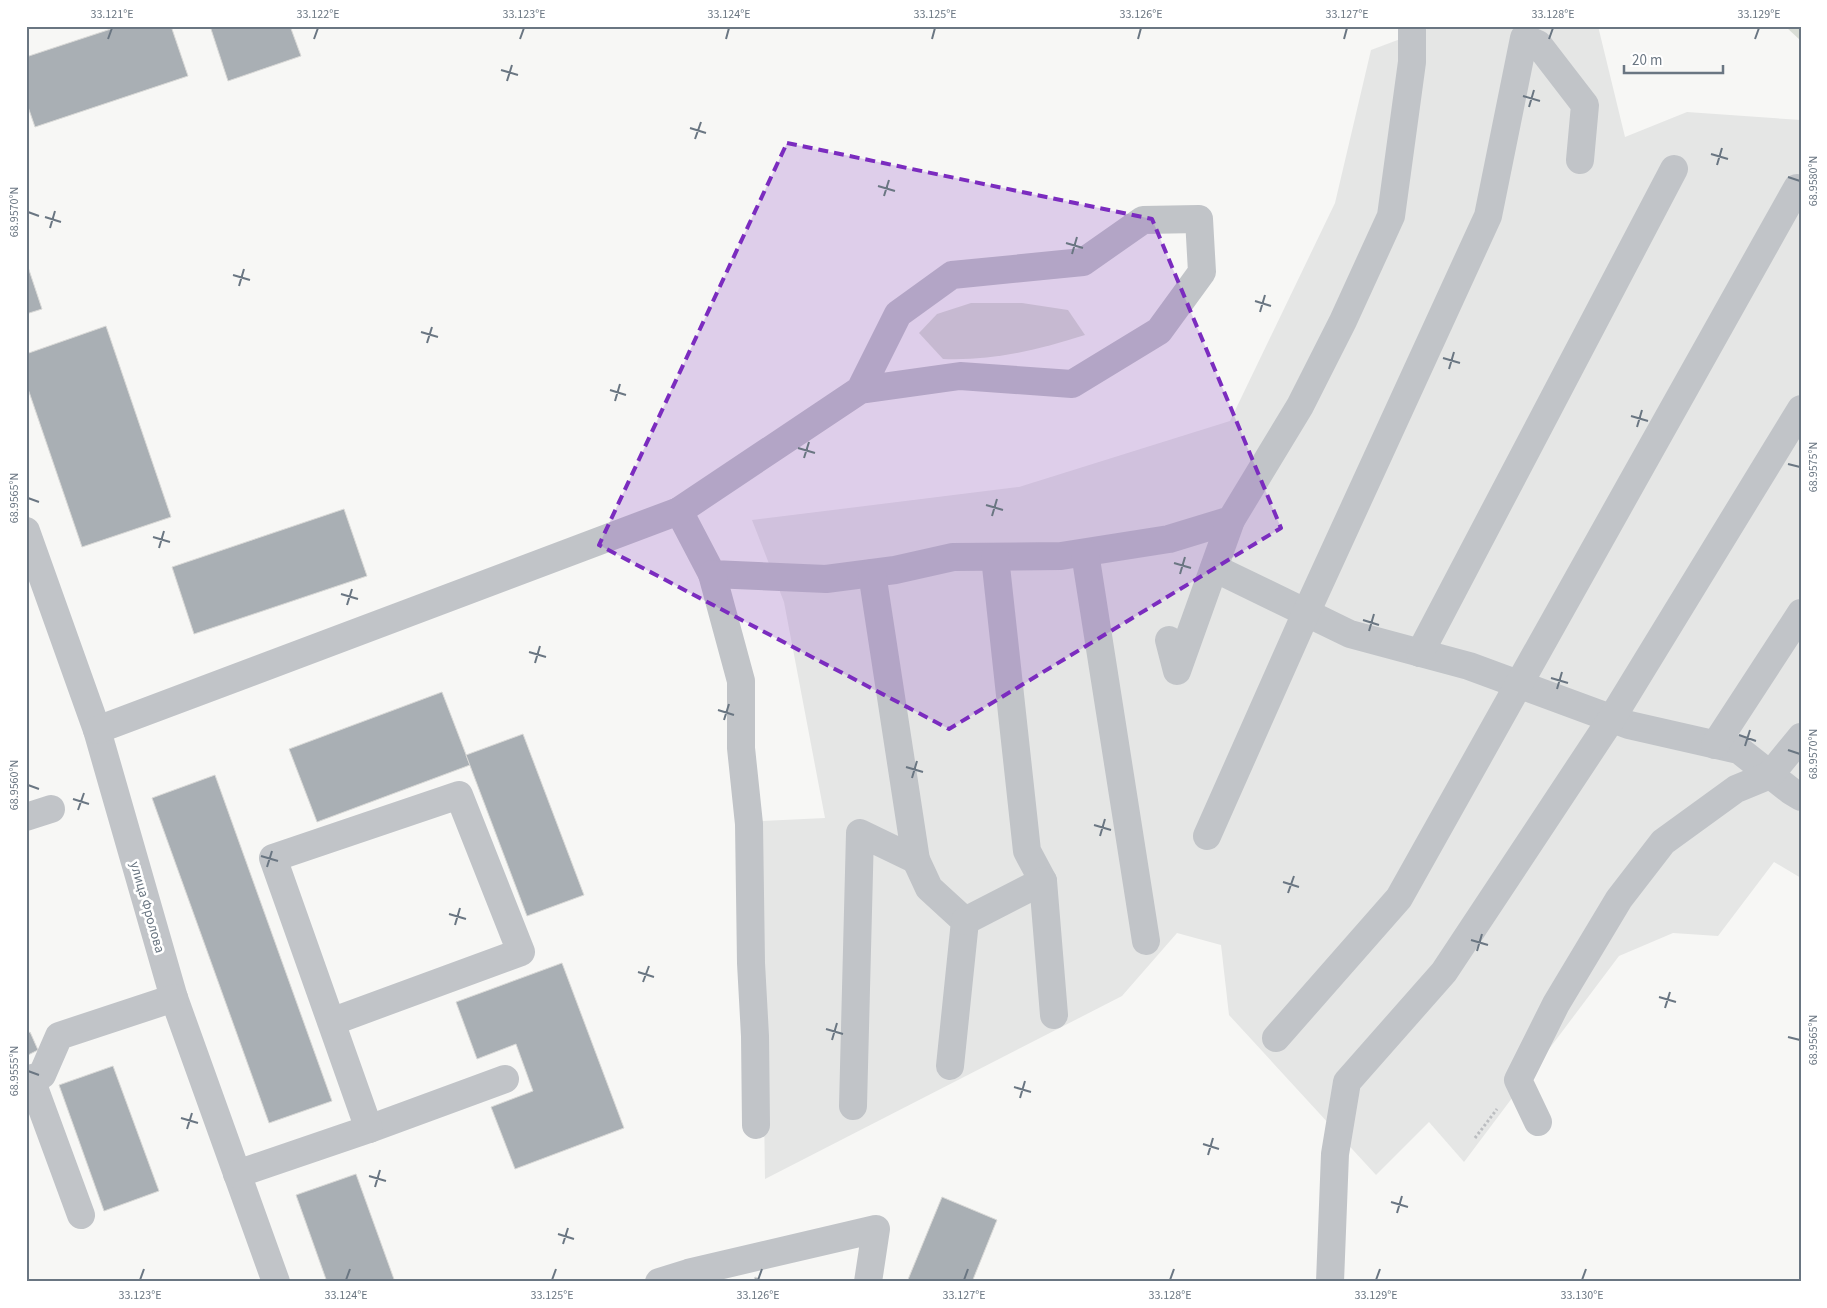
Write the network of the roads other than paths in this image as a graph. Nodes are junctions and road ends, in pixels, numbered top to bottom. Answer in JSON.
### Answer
{"nodes":[{"id":1,"x":1412,"y":26,"type":"edge"},
{"id":2,"x":1580,"y":160,"type":"dead end"},
{"id":3,"x":1674,"y":169,"type":"dead end"},
{"id":4,"x":1797,"y":188,"type":"dead end"},
{"id":5,"x":860,"y":390,"type":"junction"},
{"id":6,"x":1801,"y":409,"type":"edge"},
{"id":7,"x":679,"y":511,"type":"junction"},
{"id":8,"x":1231,"y":520,"type":"junction"},
{"id":9,"x":26,"y":531,"type":"edge"},
{"id":10,"x":1085,"y":553,"type":"junction"},
{"id":11,"x":995,"y":557,"type":"junction"},
{"id":12,"x":1214,"y":568,"type":"junction"},
{"id":13,"x":872,"y":573,"type":"junction"},
{"id":14,"x":712,"y":574,"type":"junction"},
{"id":15,"x":1306,"y":613,"type":"junction"},
{"id":16,"x":1801,"y":613,"type":"edge"},
{"id":17,"x":1169,"y":640,"type":"dead end"},
{"id":18,"x":1420,"y":653,"type":"junction"},
{"id":19,"x":1519,"y":684,"type":"junction"},
{"id":20,"x":1612,"y":718,"type":"junction"},
{"id":21,"x":97,"y":730,"type":"junction"},
{"id":22,"x":1801,"y":738,"type":"edge"},
{"id":23,"x":1715,"y":745,"type":"junction"},
{"id":24,"x":1770,"y":775,"type":"junction"},
{"id":25,"x":1801,"y":797,"type":"edge"},
{"id":26,"x":1207,"y":836,"type":"dead end"},
{"id":27,"x":916,"y":860,"type":"junction"},
{"id":28,"x":1043,"y":881,"type":"junction"},
{"id":29,"x":965,"y":921,"type":"junction"},
{"id":30,"x":1146,"y":941,"type":"dead end"},
{"id":31,"x":174,"y":998,"type":"junction"},
{"id":32,"x":1054,"y":1015,"type":"dead end"},
{"id":33,"x":331,"y":1022,"type":"junction"},
{"id":34,"x":1276,"y":1038,"type":"dead end"},
{"id":35,"x":950,"y":1066,"type":"dead end"},
{"id":36,"x":505,"y":1079,"type":"dead end"},
{"id":37,"x":29,"y":1080,"type":"edge"},
{"id":38,"x":854,"y":1106,"type":"dead end"},
{"id":39,"x":1538,"y":1122,"type":"dead end"},
{"id":40,"x":756,"y":1125,"type":"dead end"},
{"id":41,"x":369,"y":1129,"type":"junction"},
{"id":42,"x":238,"y":1174,"type":"junction"},
{"id":43,"x":81,"y":1215,"type":"dead end"},
{"id":44,"x":705,"y":1275,"type":"edge"},
{"id":45,"x":276,"y":1282,"type":"edge"},
{"id":46,"x":659,"y":1282,"type":"edge"},
{"id":47,"x":868,"y":1282,"type":"edge"},
{"id":48,"x":1330,"y":1282,"type":"edge"}],
"edges":[{"from":1,"to":8,"type":"street"},
{"from":2,"to":15,"type":"street"},
{"from":3,"to":18,"type":"street"},
{"from":4,"to":19,"type":"street"},
{"from":5,"to":5,"type":"street"},
{"from":5,"to":7,"type":"street"},
{"from":6,"to":20,"type":"street"},
{"from":7,"to":14,"type":"street"},
{"from":7,"to":21,"type":"street"},
{"from":8,"to":10,"type":"street"},
{"from":8,"to":12,"type":"street"},
{"from":9,"to":21,"type":"street","name":"улица Фролова"},
{"from":10,"to":11,"type":"street"},
{"from":10,"to":30,"type":"street"},
{"from":11,"to":13,"type":"street"},
{"from":11,"to":28,"type":"street"},
{"from":12,"to":15,"type":"street"},
{"from":12,"to":17,"type":"street"},
{"from":13,"to":14,"type":"street"},
{"from":13,"to":27,"type":"street"},
{"from":14,"to":40,"type":"street"},
{"from":15,"to":18,"type":"street"},
{"from":15,"to":26,"type":"street"},
{"from":16,"to":23,"type":"street"},
{"from":18,"to":19,"type":"street"},
{"from":19,"to":20,"type":"street"},
{"from":19,"to":34,"type":"street"},
{"from":20,"to":23,"type":"street"},
{"from":20,"to":48,"type":"street"},
{"from":21,"to":31,"type":"street","name":"улица Фролова"},
{"from":22,"to":24,"type":"street"},
{"from":23,"to":24,"type":"street"},
{"from":24,"to":25,"type":"street"},
{"from":24,"to":39,"type":"street"},
{"from":27,"to":29,"type":"street"},
{"from":27,"to":38,"type":"street"},
{"from":28,"to":29,"type":"street"},
{"from":28,"to":32,"type":"street"},
{"from":29,"to":35,"type":"street"},
{"from":31,"to":37,"type":"street"},
{"from":31,"to":42,"type":"street","name":"улица Фролова"},
{"from":33,"to":33,"type":"street"},
{"from":33,"to":41,"type":"street"},
{"from":36,"to":41,"type":"street"},
{"from":37,"to":43,"type":"street"},
{"from":41,"to":42,"type":"street"},
{"from":42,"to":45,"type":"street","name":"улица Фролова"},
{"from":44,"to":46,"type":"street"},
{"from":44,"to":47,"type":"street"}]}
